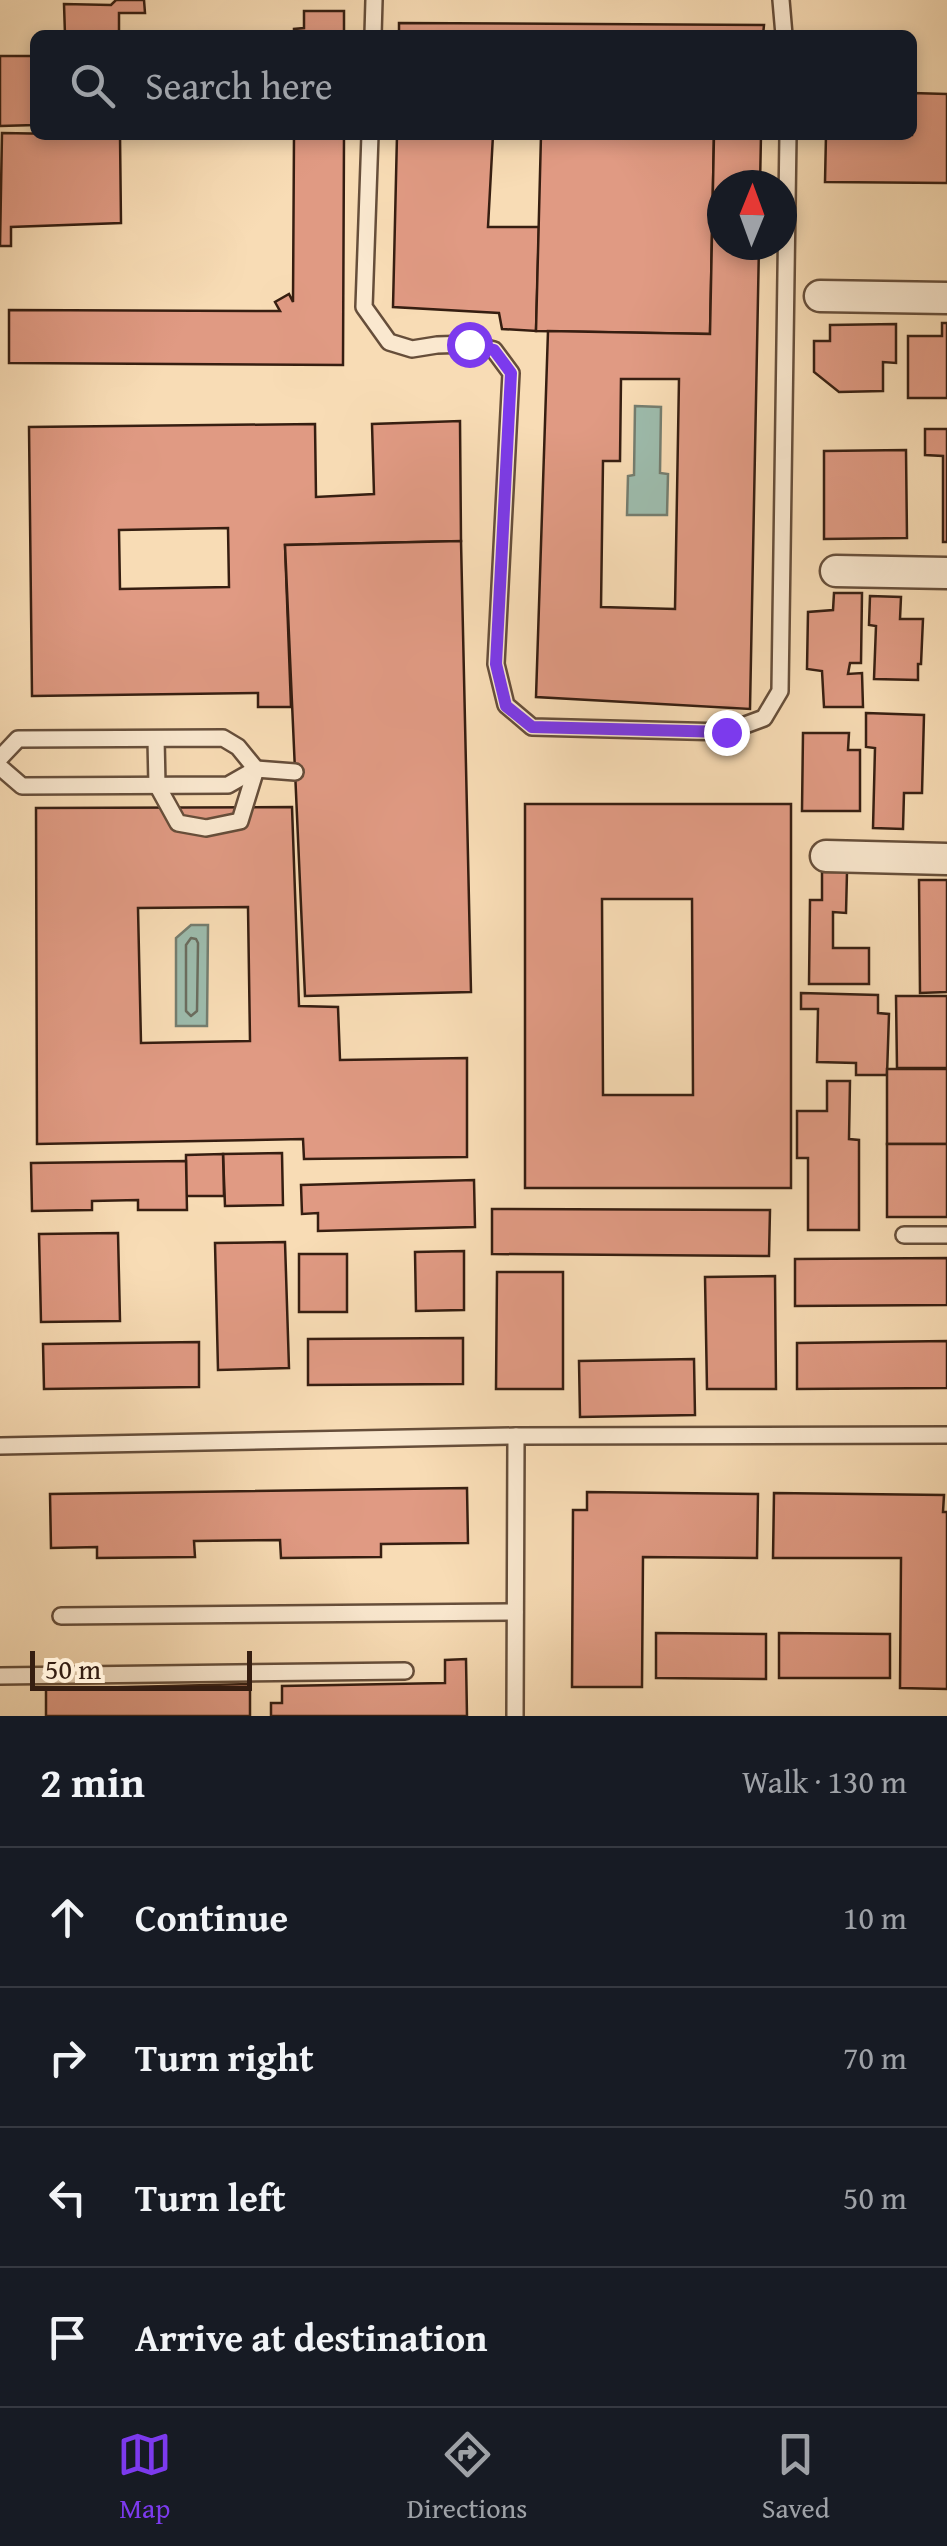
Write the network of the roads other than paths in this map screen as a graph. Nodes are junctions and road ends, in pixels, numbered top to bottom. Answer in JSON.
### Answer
{"nodes":[{"id":1,"x":374,"y":0,"type":"edge"},
{"id":2,"x":781,"y":0,"type":"edge"},
{"id":3,"x":372,"y":30,"type":"edge"},
{"id":4,"x":784,"y":30,"type":"edge"},
{"id":5,"x":370,"y":140,"type":"edge"},
{"id":6,"x":788,"y":140,"type":"edge"},
{"id":7,"x":820,"y":296,"type":"dead end"},
{"id":8,"x":947,"y":298,"type":"edge"},
{"id":9,"x":836,"y":571,"type":"dead end"},
{"id":10,"x":947,"y":573,"type":"edge"},
{"id":11,"x":156,"y":739,"type":"junction"},
{"id":12,"x":0,"y":758,"type":"edge"},
{"id":13,"x":0,"y":767,"type":"edge"},
{"id":14,"x":256,"y":770,"type":"junction"},
{"id":15,"x":295,"y":772,"type":"dead end"},
{"id":16,"x":157,"y":785,"type":"junction"},
{"id":17,"x":826,"y":856,"type":"dead end"},
{"id":18,"x":947,"y":859,"type":"edge"},
{"id":19,"x":904,"y":1234,"type":"dead end"},
{"id":20,"x":947,"y":1235,"type":"edge"},
{"id":21,"x":947,"y":1435,"type":"edge"},
{"id":22,"x":516,"y":1436,"type":"junction"},
{"id":23,"x":0,"y":1446,"type":"edge"},
{"id":24,"x":515,"y":1612,"type":"junction"},
{"id":25,"x":61,"y":1616,"type":"dead end"},
{"id":26,"x":405,"y":1671,"type":"dead end"},
{"id":27,"x":0,"y":1676,"type":"edge"},
{"id":28,"x":515,"y":1716,"type":"edge"}],
"edges":[{"from":1,"to":3,"type":"lane"},
{"from":2,"to":4,"type":"lane"},
{"from":5,"to":6,"type":"lane"},
{"from":7,"to":8,"type":"street"},
{"from":9,"to":10,"type":"street"},
{"from":11,"to":12,"type":"lane"},
{"from":11,"to":14,"type":"lane"},
{"from":11,"to":16,"type":"lane"},
{"from":13,"to":16,"type":"lane"},
{"from":14,"to":15,"type":"lane"},
{"from":14,"to":16,"type":"lane"},
{"from":14,"to":16,"type":"lane"},
{"from":17,"to":18,"type":"street"},
{"from":19,"to":20,"type":"lane"},
{"from":21,"to":22,"type":"lane"},
{"from":22,"to":23,"type":"lane"},
{"from":22,"to":24,"type":"lane"},
{"from":24,"to":25,"type":"lane"},
{"from":24,"to":28,"type":"lane"},
{"from":26,"to":27,"type":"lane"}]}
